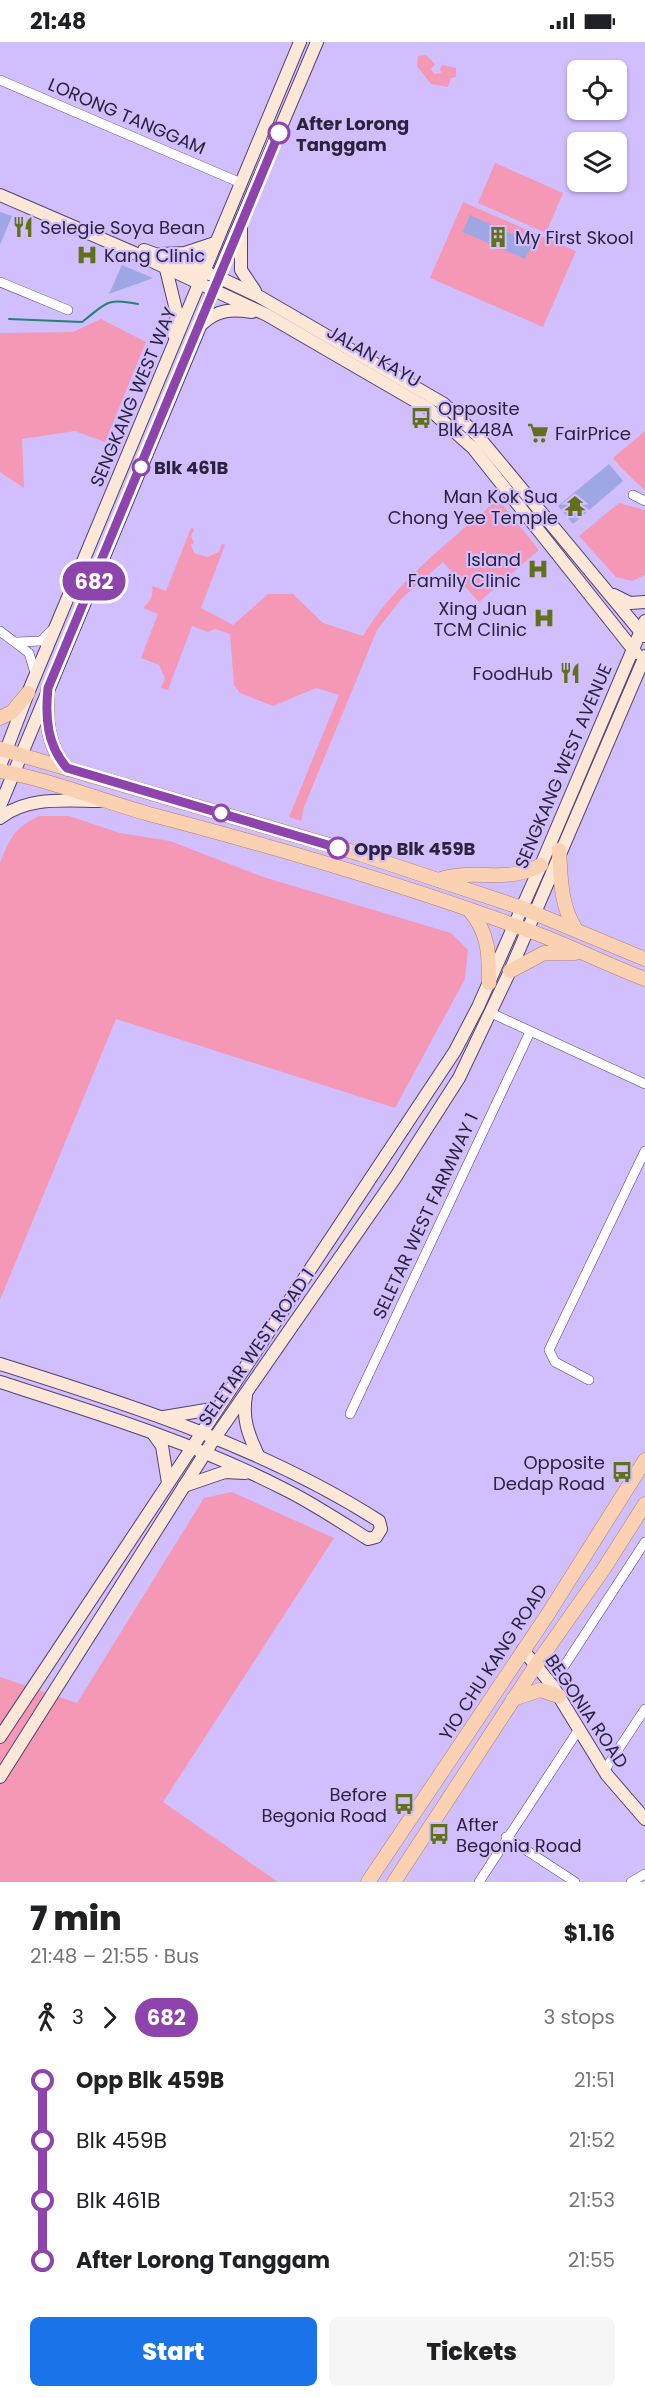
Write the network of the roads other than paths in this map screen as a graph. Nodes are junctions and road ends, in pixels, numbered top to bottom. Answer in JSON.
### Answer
{"nodes":[{"id":1,"x":300,"y":42,"type":"edge"},
{"id":2,"x":317,"y":42,"type":"edge"},
{"id":3,"x":0,"y":80,"type":"edge"},
{"id":4,"x":241,"y":183,"type":"junction"},
{"id":5,"x":0,"y":189,"type":"edge"},
{"id":6,"x":0,"y":195,"type":"edge"},
{"id":7,"x":242,"y":219,"type":"junction"},
{"id":8,"x":215,"y":243,"type":"junction"},
{"id":9,"x":157,"y":255,"type":"junction"},
{"id":10,"x":166,"y":269,"type":"junction"},
{"id":11,"x":218,"y":277,"type":"junction"},
{"id":12,"x":202,"y":278,"type":"junction"},
{"id":13,"x":0,"y":282,"type":"edge"},
{"id":14,"x":214,"y":290,"type":"junction"},
{"id":15,"x":260,"y":297,"type":"junction"},
{"id":16,"x":68,"y":310,"type":"dead end"},
{"id":17,"x":267,"y":315,"type":"junction"},
{"id":18,"x":201,"y":324,"type":"junction"},
{"id":19,"x":171,"y":356,"type":"junction"},
{"id":20,"x":368,"y":366,"type":"junction"},
{"id":21,"x":633,"y":495,"type":"dead end"},
{"id":22,"x":645,"y":501,"type":"edge"},
{"id":23,"x":101,"y":566,"type":"junction"},
{"id":24,"x":121,"y":574,"type":"dead end"},
{"id":25,"x":608,"y":591,"type":"junction"},
{"id":26,"x":645,"y":602,"type":"edge"},
{"id":27,"x":56,"y":626,"type":"junction"},
{"id":28,"x":643,"y":630,"type":"edge"},
{"id":29,"x":0,"y":631,"type":"edge"},
{"id":30,"x":17,"y":642,"type":"junction"},
{"id":31,"x":632,"y":648,"type":"junction"},
{"id":32,"x":644,"y":659,"type":"edge"},
{"id":33,"x":35,"y":676,"type":"junction"},
{"id":34,"x":48,"y":688,"type":"junction"},
{"id":35,"x":28,"y":693,"type":"junction"},
{"id":36,"x":0,"y":718,"type":"edge"},
{"id":37,"x":3,"y":750,"type":"edge"},
{"id":38,"x":20,"y":755,"type":"junction"},
{"id":39,"x":0,"y":766,"type":"edge"},
{"id":40,"x":67,"y":768,"type":"junction"},
{"id":41,"x":6,"y":772,"type":"edge"},
{"id":42,"x":103,"y":800,"type":"junction"},
{"id":43,"x":0,"y":806,"type":"edge"},
{"id":44,"x":0,"y":818,"type":"edge"},
{"id":45,"x":559,"y":850,"type":"junction"},
{"id":46,"x":542,"y":865,"type":"junction"},
{"id":47,"x":438,"y":880,"type":"junction"},
{"id":48,"x":528,"y":910,"type":"junction"},
{"id":49,"x":470,"y":911,"type":"junction"},
{"id":50,"x":521,"y":927,"type":"junction"},
{"id":51,"x":575,"y":928,"type":"junction"},
{"id":52,"x":583,"y":953,"type":"junction"},
{"id":53,"x":645,"y":959,"type":"edge"},
{"id":54,"x":510,"y":971,"type":"junction"},
{"id":55,"x":645,"y":979,"type":"edge"},
{"id":56,"x":495,"y":985,"type":"junction"},
{"id":57,"x":496,"y":1015,"type":"junction"},
{"id":58,"x":530,"y":1032,"type":"junction"},
{"id":59,"x":645,"y":1084,"type":"edge"},
{"id":60,"x":645,"y":1151,"type":"edge"},
{"id":61,"x":0,"y":1364,"type":"edge"},
{"id":62,"x":589,"y":1380,"type":"dead end"},
{"id":63,"x":0,"y":1382,"type":"edge"},
{"id":64,"x":247,"y":1391,"type":"junction"},
{"id":65,"x":218,"y":1408,"type":"junction"},
{"id":66,"x":350,"y":1414,"type":"dead end"},
{"id":67,"x":160,"y":1417,"type":"junction"},
{"id":68,"x":153,"y":1434,"type":"junction"},
{"id":69,"x":201,"y":1434,"type":"junction"},
{"id":70,"x":214,"y":1439,"type":"junction"},
{"id":71,"x":192,"y":1448,"type":"junction"},
{"id":72,"x":206,"y":1453,"type":"junction"},
{"id":73,"x":258,"y":1455,"type":"junction"},
{"id":74,"x":645,"y":1460,"type":"edge"},
{"id":75,"x":252,"y":1474,"type":"junction"},
{"id":76,"x":168,"y":1483,"type":"junction"},
{"id":77,"x":184,"y":1486,"type":"junction"},
{"id":78,"x":645,"y":1504,"type":"edge"},
{"id":79,"x":645,"y":1542,"type":"edge"},
{"id":80,"x":523,"y":1650,"type":"junction"},
{"id":81,"x":536,"y":1665,"type":"junction"},
{"id":82,"x":559,"y":1674,"type":"dead end"},
{"id":83,"x":559,"y":1696,"type":"junction"},
{"id":84,"x":513,"y":1700,"type":"junction"},
{"id":85,"x":645,"y":1709,"type":"edge"},
{"id":86,"x":579,"y":1730,"type":"junction"},
{"id":87,"x":0,"y":1737,"type":"edge"},
{"id":88,"x":604,"y":1771,"type":"junction"},
{"id":89,"x":0,"y":1777,"type":"edge"},
{"id":90,"x":645,"y":1819,"type":"edge"},
{"id":91,"x":506,"y":1837,"type":"junction"},
{"id":92,"x":645,"y":1874,"type":"edge"},
{"id":93,"x":571,"y":1881,"type":"edge"},
{"id":94,"x":368,"y":1882,"type":"edge"},
{"id":95,"x":394,"y":1882,"type":"edge"},
{"id":96,"x":479,"y":1882,"type":"edge"},
{"id":97,"x":631,"y":1882,"type":"edge"}],
"edges":[{"from":1,"to":4,"type":"main road","name":"SENGKANG WEST WAY"},
{"from":2,"to":7,"type":"main road","name":"SENGKANG WEST WAY"},
{"from":3,"to":4,"type":"street","name":"LORONG TANGGAM"},
{"from":4,"to":8,"type":"main road","name":"SENGKANG WEST WAY"},
{"from":5,"to":9,"type":"main road","name":"JALAN KAYU"},
{"from":6,"to":10,"type":"main road","name":"JALAN KAYU"},
{"from":7,"to":11,"type":"main road","name":"SENGKANG WEST WAY"},
{"from":7,"to":15,"type":"main road"},
{"from":8,"to":9,"type":"main road"},
{"from":8,"to":12,"type":"main road","name":"SENGKANG WEST WAY"},
{"from":9,"to":12,"type":"main road","name":"JALAN KAYU"},
{"from":10,"to":12,"type":"main road","name":"JALAN KAYU"},
{"from":10,"to":19,"type":"main road"},
{"from":11,"to":12,"type":"main road","name":"JALAN KAYU"},
{"from":11,"to":14,"type":"main road","name":"SENGKANG WEST WAY"},
{"from":11,"to":15,"type":"main road","name":"JALAN KAYU"},
{"from":12,"to":14,"type":"main road","name":"JALAN KAYU"},
{"from":12,"to":19,"type":"main road","name":"SENGKANG WEST WAY"},
{"from":13,"to":16,"type":"street"},
{"from":14,"to":17,"type":"main road","name":"JALAN KAYU"},
{"from":14,"to":18,"type":"main road","name":"SENGKANG WEST WAY"},
{"from":15,"to":20,"type":"main road","name":"JALAN KAYU"},
{"from":17,"to":18,"type":"main road"},
{"from":17,"to":20,"type":"main road","name":"JALAN KAYU"},
{"from":18,"to":23,"type":"main road","name":"SENGKANG WEST WAY"},
{"from":19,"to":27,"type":"main road","name":"SENGKANG WEST WAY"},
{"from":20,"to":25,"type":"main road","name":"JALAN KAYU"},
{"from":20,"to":31,"type":"main road","name":"JALAN KAYU"},
{"from":21,"to":22,"type":"street"},
{"from":23,"to":24,"type":"street"},
{"from":23,"to":34,"type":"main road","name":"SENGKANG WEST WAY"},
{"from":25,"to":26,"type":"main road"},
{"from":25,"to":28,"type":"main road","name":"JALAN KAYU"},
{"from":27,"to":30,"type":"street"},
{"from":27,"to":33,"type":"main road","name":"SENGKANG WEST WAY"},
{"from":28,"to":31,"type":"main road","name":"SENGKANG WEST AVENUE"},
{"from":29,"to":30,"type":"street"},
{"from":30,"to":33,"type":"street"},
{"from":31,"to":32,"type":"main road","name":"JALAN KAYU"},
{"from":31,"to":46,"type":"main road","name":"SENGKANG WEST AVENUE"},
{"from":32,"to":45,"type":"main road","name":"SENGKANG WEST AVENUE"},
{"from":33,"to":35,"type":"main road","name":"SENGKANG WEST WAY"},
{"from":34,"to":38,"type":"main road","name":"SENGKANG WEST WAY"},
{"from":34,"to":40,"type":"main road"},
{"from":35,"to":36,"type":"main road"},
{"from":35,"to":37,"type":"main road","name":"SENGKANG WEST WAY"},
{"from":37,"to":38,"type":"main road"},
{"from":37,"to":39,"type":"main road","name":"SENGKANG WEST WAY"},
{"from":38,"to":40,"type":"main road"},
{"from":38,"to":41,"type":"main road","name":"SENGKANG WEST WAY"},
{"from":40,"to":47,"type":"main road"},
{"from":41,"to":42,"type":"main road"},
{"from":41,"to":43,"type":"main road","name":"SENGKANG WEST WAY"},
{"from":42,"to":44,"type":"main road"},
{"from":42,"to":49,"type":"main road"},
{"from":45,"to":48,"type":"main road","name":"SENGKANG WEST AVENUE"},
{"from":45,"to":51,"type":"main road"},
{"from":46,"to":47,"type":"main road"},
{"from":46,"to":48,"type":"main road","name":"SENGKANG WEST AVENUE"},
{"from":47,"to":48,"type":"main road"},
{"from":48,"to":50,"type":"main road","name":"SENGKANG WEST AVENUE"},
{"from":48,"to":51,"type":"main road"},
{"from":49,"to":50,"type":"main road"},
{"from":49,"to":56,"type":"main road"},
{"from":50,"to":52,"type":"main road"},
{"from":50,"to":54,"type":"main road","name":"SELETAR WEST ROAD 1"},
{"from":50,"to":56,"type":"main road","name":"SELETAR WEST ROAD 1"},
{"from":51,"to":53,"type":"main road"},
{"from":52,"to":54,"type":"main road"},
{"from":52,"to":55,"type":"main road"},
{"from":54,"to":56,"type":"main road","name":"SELETAR WEST ROAD 1"},
{"from":56,"to":57,"type":"main road","name":"SELETAR WEST ROAD 1"},
{"from":56,"to":65,"type":"main road","name":"SELETAR WEST ROAD 1"},
{"from":57,"to":58,"type":"street"},
{"from":57,"to":64,"type":"main road","name":"SELETAR WEST ROAD 1"},
{"from":58,"to":59,"type":"street"},
{"from":58,"to":66,"type":"street","name":"SELETAR WEST FARMWAY 1"},
{"from":60,"to":62,"type":"street"},
{"from":61,"to":67,"type":"main road"},
{"from":63,"to":68,"type":"main road"},
{"from":64,"to":70,"type":"main road","name":"SELETAR WEST ROAD 1"},
{"from":64,"to":73,"type":"main road"},
{"from":65,"to":67,"type":"main road"},
{"from":65,"to":69,"type":"main road","name":"SELETAR WEST ROAD 1"},
{"from":67,"to":69,"type":"main road"},
{"from":68,"to":71,"type":"main road"},
{"from":68,"to":76,"type":"main road"},
{"from":69,"to":70,"type":"main road"},
{"from":69,"to":71,"type":"main road","name":"SELETAR WEST ROAD 1"},
{"from":70,"to":72,"type":"main road","name":"SELETAR WEST ROAD 1"},
{"from":70,"to":73,"type":"main road"},
{"from":71,"to":72,"type":"main road"},
{"from":71,"to":76,"type":"main road","name":"SELETAR WEST ROAD 1"},
{"from":72,"to":75,"type":"main road"},
{"from":72,"to":77,"type":"main road","name":"SELETAR WEST ROAD 1"},
{"from":73,"to":75,"type":"main road"},
{"from":74,"to":80,"type":"main road","name":"YIO CHU KANG ROAD"},
{"from":75,"to":77,"type":"main road"},
{"from":76,"to":87,"type":"main road","name":"SELETAR WEST ROAD 1"},
{"from":77,"to":89,"type":"main road","name":"SELETAR WEST ROAD 1"},
{"from":78,"to":81,"type":"main road","name":"YIO CHU KANG ROAD"},
{"from":79,"to":82,"type":"street"},
{"from":80,"to":81,"type":"main road","name":"BEGONIA ROAD"},
{"from":80,"to":94,"type":"main road","name":"YIO CHU KANG ROAD"},
{"from":81,"to":83,"type":"main road","name":"BEGONIA ROAD"},
{"from":81,"to":84,"type":"main road","name":"YIO CHU KANG ROAD"},
{"from":83,"to":84,"type":"main road"},
{"from":83,"to":86,"type":"main road","name":"BEGONIA ROAD"},
{"from":84,"to":95,"type":"main road","name":"YIO CHU KANG ROAD"},
{"from":85,"to":88,"type":"street"},
{"from":86,"to":88,"type":"main road","name":"BEGONIA ROAD"},
{"from":86,"to":91,"type":"street"},
{"from":88,"to":90,"type":"main road","name":"BEGONIA ROAD"},
{"from":91,"to":93,"type":"street"},
{"from":91,"to":96,"type":"street"},
{"from":92,"to":97,"type":"street"}]}
